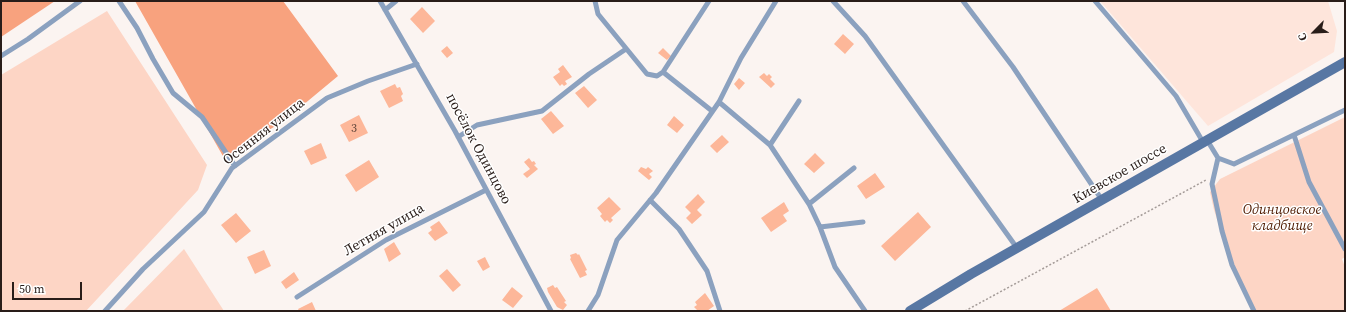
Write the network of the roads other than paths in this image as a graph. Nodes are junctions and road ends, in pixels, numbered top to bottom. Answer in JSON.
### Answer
{"nodes":[{"id":1,"x":80,"y":1,"type":"edge"},
{"id":2,"x":119,"y":1,"type":"edge"},
{"id":3,"x":380,"y":1,"type":"edge"},
{"id":4,"x":396,"y":1,"type":"edge"},
{"id":5,"x":595,"y":1,"type":"edge"},
{"id":6,"x":709,"y":1,"type":"edge"},
{"id":7,"x":776,"y":1,"type":"edge"},
{"id":8,"x":832,"y":1,"type":"edge"},
{"id":9,"x":963,"y":1,"type":"edge"},
{"id":10,"x":1095,"y":1,"type":"edge"},
{"id":11,"x":385,"y":10,"type":"junction"},
{"id":12,"x":626,"y":49,"type":"junction"},
{"id":13,"x":1,"y":56,"type":"edge"},
{"id":14,"x":1345,"y":62,"type":"edge"},
{"id":15,"x":417,"y":64,"type":"junction"},
{"id":16,"x":663,"y":72,"type":"junction"},
{"id":17,"x":799,"y":101,"type":"dead end"},
{"id":18,"x":719,"y":102,"type":"junction"},
{"id":19,"x":1345,"y":110,"type":"edge"},
{"id":20,"x":712,"y":111,"type":"junction"},
{"id":21,"x":1294,"y":135,"type":"junction"},
{"id":22,"x":458,"y":137,"type":"junction"},
{"id":23,"x":1205,"y":141,"type":"junction"},
{"id":24,"x":770,"y":145,"type":"junction"},
{"id":25,"x":1218,"y":158,"type":"junction"},
{"id":26,"x":235,"y":166,"type":"junction"},
{"id":27,"x":854,"y":168,"type":"dead end"},
{"id":28,"x":486,"y":190,"type":"junction"},
{"id":29,"x":650,"y":200,"type":"junction"},
{"id":30,"x":1102,"y":200,"type":"junction"},
{"id":31,"x":808,"y":204,"type":"junction"},
{"id":32,"x":863,"y":222,"type":"dead end"},
{"id":33,"x":820,"y":227,"type":"junction"},
{"id":34,"x":1017,"y":248,"type":"junction"},
{"id":35,"x":1345,"y":249,"type":"edge"},
{"id":36,"x":297,"y":297,"type":"dead end"},
{"id":37,"x":105,"y":311,"type":"edge"},
{"id":38,"x":551,"y":311,"type":"edge"},
{"id":39,"x":588,"y":311,"type":"edge"},
{"id":40,"x":720,"y":311,"type":"edge"},
{"id":41,"x":865,"y":311,"type":"edge"},
{"id":42,"x":910,"y":311,"type":"edge"},
{"id":43,"x":1254,"y":311,"type":"edge"}],
"edges":[{"from":1,"to":13,"type":"lane"},
{"from":2,"to":26,"type":"lane"},
{"from":3,"to":11,"type":"lane","name":"посёлок Одинцово"},
{"from":4,"to":11,"type":"lane"},
{"from":5,"to":12,"type":"lane"},
{"from":6,"to":16,"type":"lane"},
{"from":7,"to":18,"type":"lane"},
{"from":8,"to":34,"type":"lane"},
{"from":9,"to":30,"type":"lane"},
{"from":10,"to":23,"type":"lane"},
{"from":11,"to":15,"type":"lane","name":"посёлок Одинцово"},
{"from":12,"to":16,"type":"lane"},
{"from":12,"to":22,"type":"lane"},
{"from":14,"to":23,"type":"main road","name":"Киевское шоссе"},
{"from":15,"to":22,"type":"lane","name":"посёлок Одинцово"},
{"from":15,"to":26,"type":"lane","name":"Осенняя улица"},
{"from":16,"to":20,"type":"lane"},
{"from":17,"to":24,"type":"lane"},
{"from":18,"to":20,"type":"lane"},
{"from":18,"to":24,"type":"lane"},
{"from":19,"to":21,"type":"lane"},
{"from":20,"to":29,"type":"lane"},
{"from":21,"to":25,"type":"lane"},
{"from":21,"to":35,"type":"lane"},
{"from":22,"to":28,"type":"lane","name":"посёлок Одинцово"},
{"from":23,"to":25,"type":"lane"},
{"from":23,"to":30,"type":"main road","name":"Киевское шоссе"},
{"from":24,"to":31,"type":"lane"},
{"from":25,"to":43,"type":"lane"},
{"from":26,"to":37,"type":"lane","name":"Осенняя улица"},
{"from":27,"to":31,"type":"lane"},
{"from":28,"to":36,"type":"lane","name":"Летняя улица"},
{"from":28,"to":38,"type":"lane","name":"посёлок Одинцово"},
{"from":29,"to":39,"type":"lane"},
{"from":29,"to":40,"type":"lane"},
{"from":30,"to":34,"type":"main road","name":"Киевское шоссе"},
{"from":31,"to":33,"type":"lane"},
{"from":32,"to":33,"type":"lane"},
{"from":33,"to":41,"type":"lane"},
{"from":34,"to":42,"type":"main road","name":"Киевское шоссе"}]}
